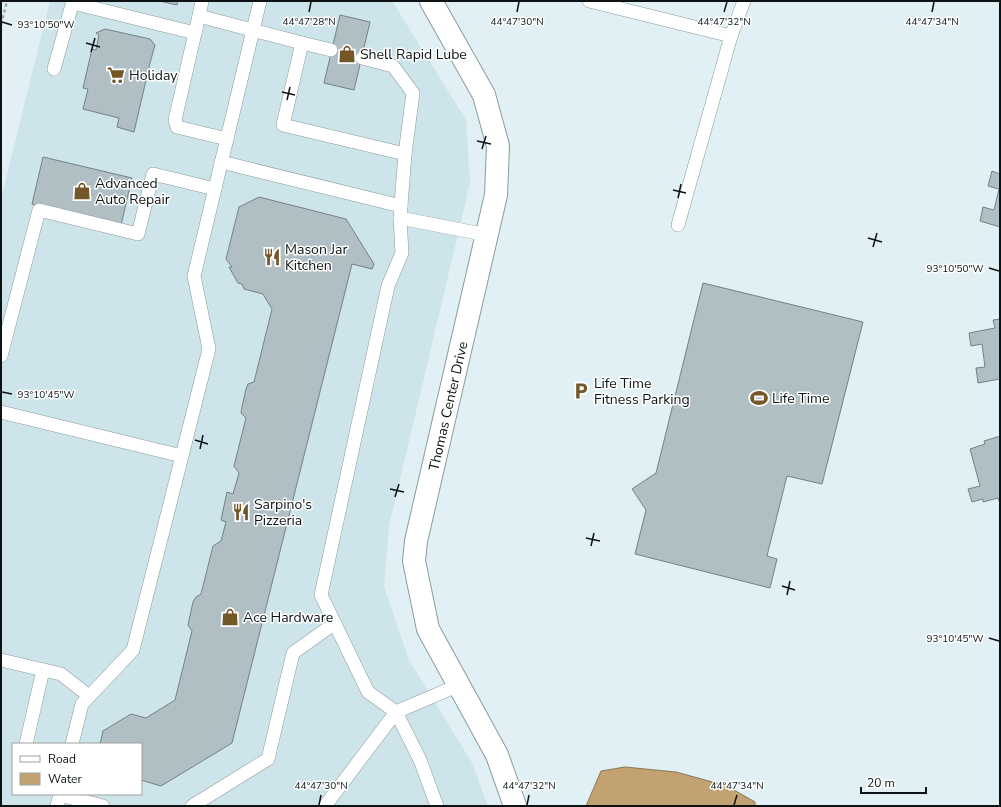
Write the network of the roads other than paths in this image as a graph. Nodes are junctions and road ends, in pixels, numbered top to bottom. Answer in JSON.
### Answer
{"nodes":[{"id":1,"x":202,"y":1,"type":"edge"},
{"id":2,"x":260,"y":1,"type":"edge"},
{"id":3,"x":431,"y":1,"type":"edge"},
{"id":4,"x":589,"y":1,"type":"edge"},
{"id":5,"x":744,"y":1,"type":"edge"},
{"id":6,"x":73,"y":2,"type":"edge"},
{"id":7,"x":199,"y":16,"type":"junction"},
{"id":8,"x":253,"y":30,"type":"junction"},
{"id":9,"x":195,"y":33,"type":"junction"},
{"id":10,"x":731,"y":36,"type":"junction"},
{"id":11,"x":302,"y":43,"type":"junction"},
{"id":12,"x":331,"y":50,"type":"dead end"},
{"id":13,"x":362,"y":58,"type":"dead end"},
{"id":14,"x":54,"y":69,"type":"dead end"},
{"id":15,"x":227,"y":139,"type":"junction"},
{"id":16,"x":405,"y":154,"type":"junction"},
{"id":17,"x":221,"y":162,"type":"junction"},
{"id":18,"x":215,"y":189,"type":"junction"},
{"id":19,"x":400,"y":212,"type":"junction"},
{"id":20,"x":678,"y":225,"type":"dead end"},
{"id":21,"x":487,"y":235,"type":"junction"},
{"id":22,"x":1,"y":356,"type":"edge"},
{"id":23,"x":1,"y":412,"type":"edge"},
{"id":24,"x":182,"y":456,"type":"junction"},
{"id":25,"x":335,"y":623,"type":"junction"},
{"id":26,"x":1,"y":660,"type":"edge"},
{"id":27,"x":43,"y":670,"type":"junction"},
{"id":28,"x":459,"y":685,"type":"junction"},
{"id":29,"x":89,"y":696,"type":"junction"},
{"id":30,"x":396,"y":712,"type":"junction"},
{"id":31,"x":26,"y":743,"type":"edge"},
{"id":32,"x":72,"y":743,"type":"edge"},
{"id":33,"x":59,"y":797,"type":"edge"},
{"id":34,"x":103,"y":806,"type":"edge"},
{"id":35,"x":192,"y":806,"type":"edge"},
{"id":36,"x":325,"y":806,"type":"edge"},
{"id":37,"x":437,"y":806,"type":"edge"},
{"id":38,"x":514,"y":806,"type":"edge"}],
"edges":[{"from":1,"to":7,"type":"lane"},
{"from":2,"to":8,"type":"lane"},
{"from":3,"to":21,"type":"street","name":"Thomas Center Drive"},
{"from":4,"to":10,"type":"lane"},
{"from":5,"to":10,"type":"lane"},
{"from":6,"to":9,"type":"lane"},
{"from":6,"to":14,"type":"lane"},
{"from":7,"to":8,"type":"lane"},
{"from":7,"to":9,"type":"lane"},
{"from":8,"to":11,"type":"lane"},
{"from":8,"to":15,"type":"lane"},
{"from":9,"to":15,"type":"lane"},
{"from":10,"to":20,"type":"lane"},
{"from":11,"to":12,"type":"lane"},
{"from":11,"to":16,"type":"lane"},
{"from":13,"to":16,"type":"lane"},
{"from":15,"to":17,"type":"lane"},
{"from":16,"to":19,"type":"lane"},
{"from":17,"to":18,"type":"lane"},
{"from":17,"to":19,"type":"lane"},
{"from":18,"to":22,"type":"lane"},
{"from":18,"to":24,"type":"lane"},
{"from":19,"to":21,"type":"lane"},
{"from":19,"to":25,"type":"lane"},
{"from":21,"to":28,"type":"street","name":"Thomas Center Drive"},
{"from":23,"to":24,"type":"lane"},
{"from":24,"to":29,"type":"lane"},
{"from":25,"to":30,"type":"lane"},
{"from":25,"to":35,"type":"lane"},
{"from":26,"to":27,"type":"lane"},
{"from":27,"to":29,"type":"lane"},
{"from":27,"to":31,"type":"lane"},
{"from":28,"to":30,"type":"lane"},
{"from":28,"to":38,"type":"street","name":"Thomas Center Drive"},
{"from":29,"to":32,"type":"lane"},
{"from":30,"to":36,"type":"lane"},
{"from":30,"to":37,"type":"lane"},
{"from":33,"to":34,"type":"lane"}]}
